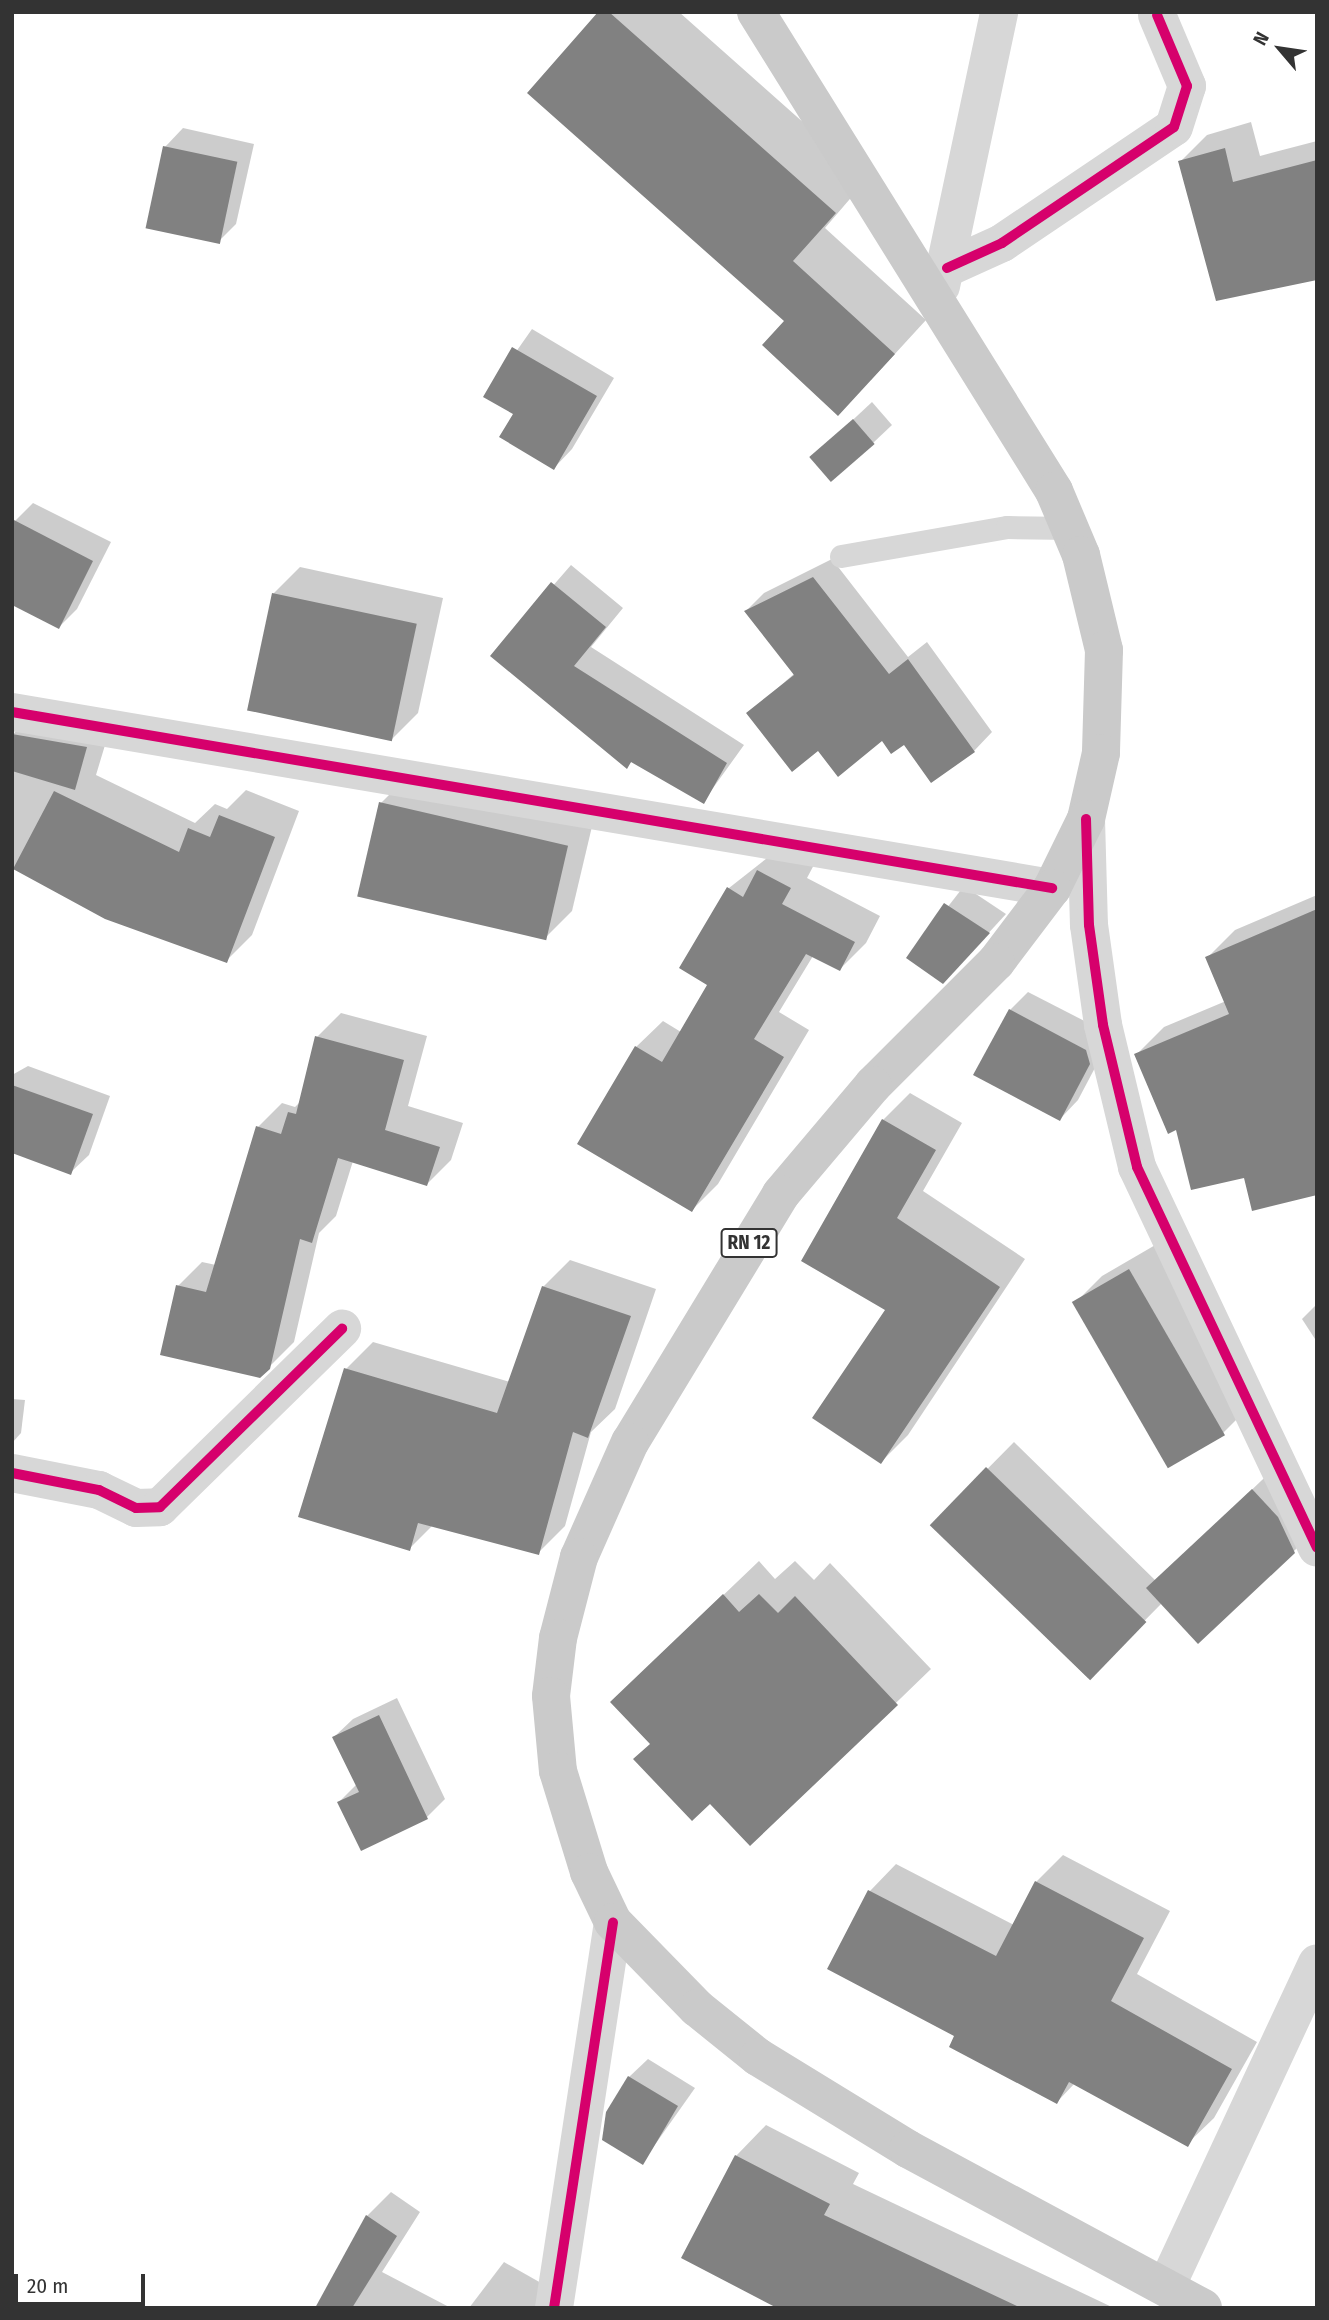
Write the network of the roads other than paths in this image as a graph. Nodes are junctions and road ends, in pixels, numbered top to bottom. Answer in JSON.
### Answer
{"nodes":[{"id":1,"x":756,"y":12,"type":"edge"},
{"id":2,"x":999,"y":12,"type":"edge"},
{"id":3,"x":1157,"y":15,"type":"dead end"},
{"id":4,"x":942,"y":283,"type":"junction"},
{"id":5,"x":1070,"y":528,"type":"junction"},
{"id":6,"x":841,"y":556,"type":"dead end"},
{"id":7,"x":12,"y":712,"type":"edge"},
{"id":8,"x":1086,"y":819,"type":"junction"},
{"id":9,"x":1052,"y":888,"type":"junction"},
{"id":10,"x":342,"y":1329,"type":"dead end"},
{"id":11,"x":12,"y":1473,"type":"edge"},
{"id":12,"x":1317,"y":1548,"type":"edge"},
{"id":13,"x":613,"y":1922,"type":"junction"},
{"id":14,"x":1317,"y":1963,"type":"edge"},
{"id":15,"x":1166,"y":2287,"type":"junction"},
{"id":16,"x":554,"y":2308,"type":"edge"},
{"id":17,"x":1203,"y":2308,"type":"edge"}],
"edges":[{"from":1,"to":4,"type":"main road","number":"RN 12"},
{"from":2,"to":4,"type":"street"},
{"from":3,"to":4,"type":"street"},
{"from":4,"to":5,"type":"main road","number":"RN 12"},
{"from":5,"to":6,"type":"lane"},
{"from":5,"to":8,"type":"main road","number":"RN 12"},
{"from":7,"to":9,"type":"street"},
{"from":8,"to":9,"type":"main road","number":"RN 12"},
{"from":8,"to":12,"type":"street"},
{"from":9,"to":13,"type":"main road","number":"RN 12"},
{"from":10,"to":11,"type":"street"},
{"from":13,"to":15,"type":"main road","number":"RN 12"},
{"from":13,"to":16,"type":"street"},
{"from":14,"to":15,"type":"street"},
{"from":15,"to":17,"type":"main road","number":"RN 12"}]}
